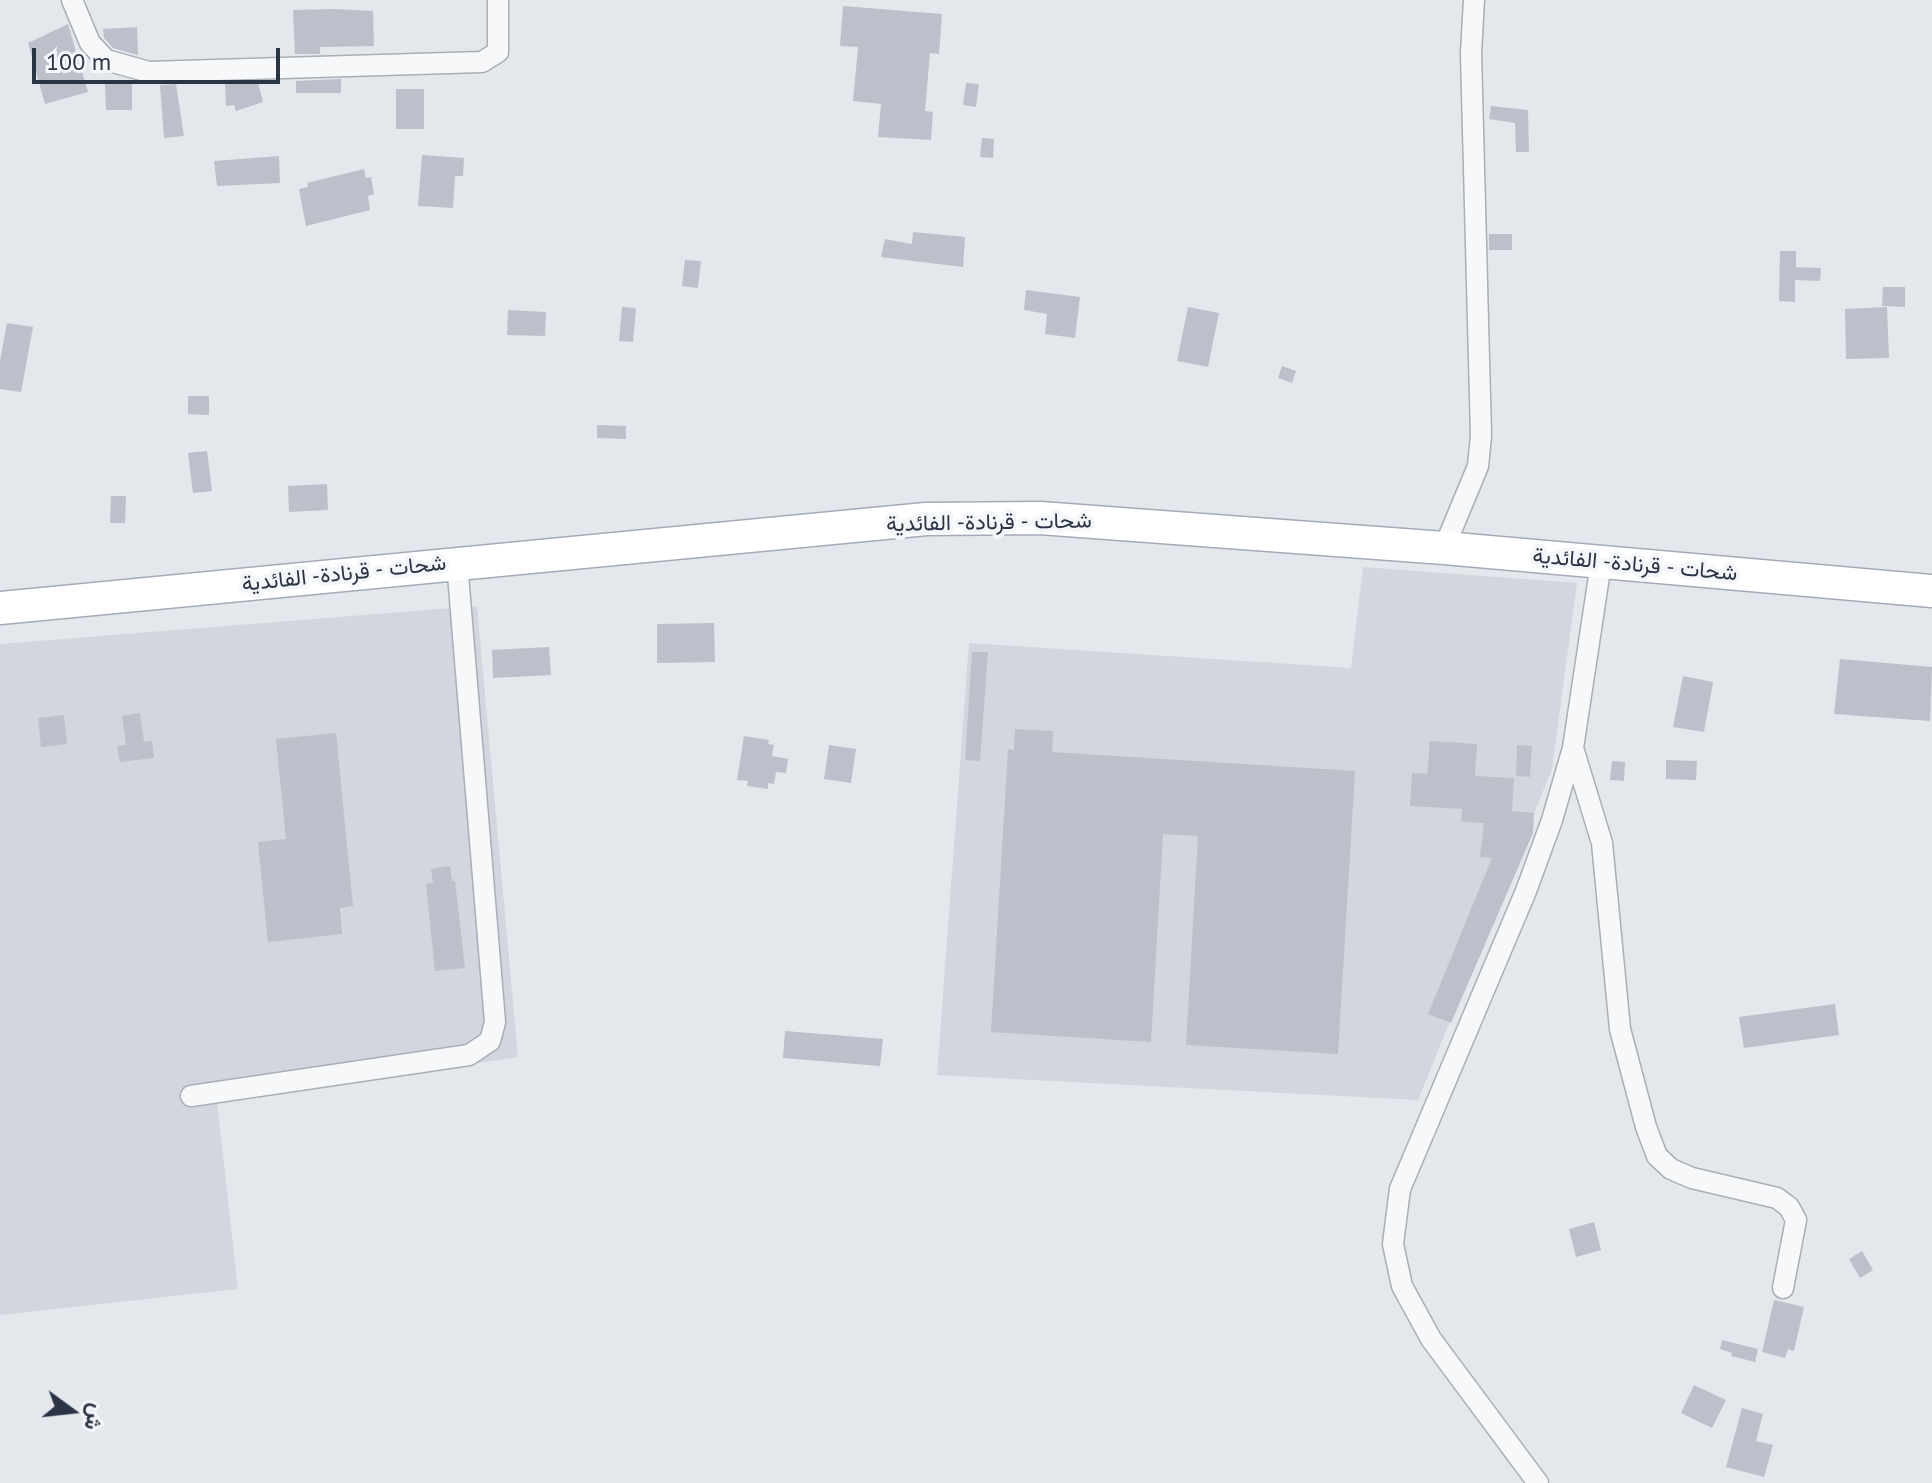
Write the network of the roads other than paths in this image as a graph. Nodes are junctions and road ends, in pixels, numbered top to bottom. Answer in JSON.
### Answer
{"nodes":[{"id":1,"x":72,"y":0,"type":"edge"},
{"id":2,"x":498,"y":0,"type":"edge"},
{"id":3,"x":1474,"y":0,"type":"edge"},
{"id":4,"x":1444,"y":548,"type":"junction"},
{"id":5,"x":457,"y":563,"type":"junction"},
{"id":6,"x":1601,"y":563,"type":"junction"},
{"id":7,"x":1932,"y":591,"type":"edge"},
{"id":8,"x":0,"y":608,"type":"edge"},
{"id":9,"x":1573,"y":748,"type":"junction"},
{"id":10,"x":191,"y":1096,"type":"dead end"},
{"id":11,"x":1783,"y":1288,"type":"dead end"},
{"id":12,"x":1538,"y":1483,"type":"edge"}],
"edges":[{"from":1,"to":2,"type":"street"},
{"from":3,"to":4,"type":"street"},
{"from":4,"to":5,"type":"main road","name":"شحات - قرنادة- الفائدية"},
{"from":4,"to":6,"type":"main road","name":"شحات - قرنادة- الفائدية"},
{"from":5,"to":8,"type":"main road","name":"شحات - قرنادة- الفائدية"},
{"from":5,"to":10,"type":"street"},
{"from":6,"to":7,"type":"main road","name":"شحات - قرنادة- الفائدية"},
{"from":6,"to":9,"type":"street"},
{"from":9,"to":11,"type":"street"},
{"from":9,"to":12,"type":"street"}]}
